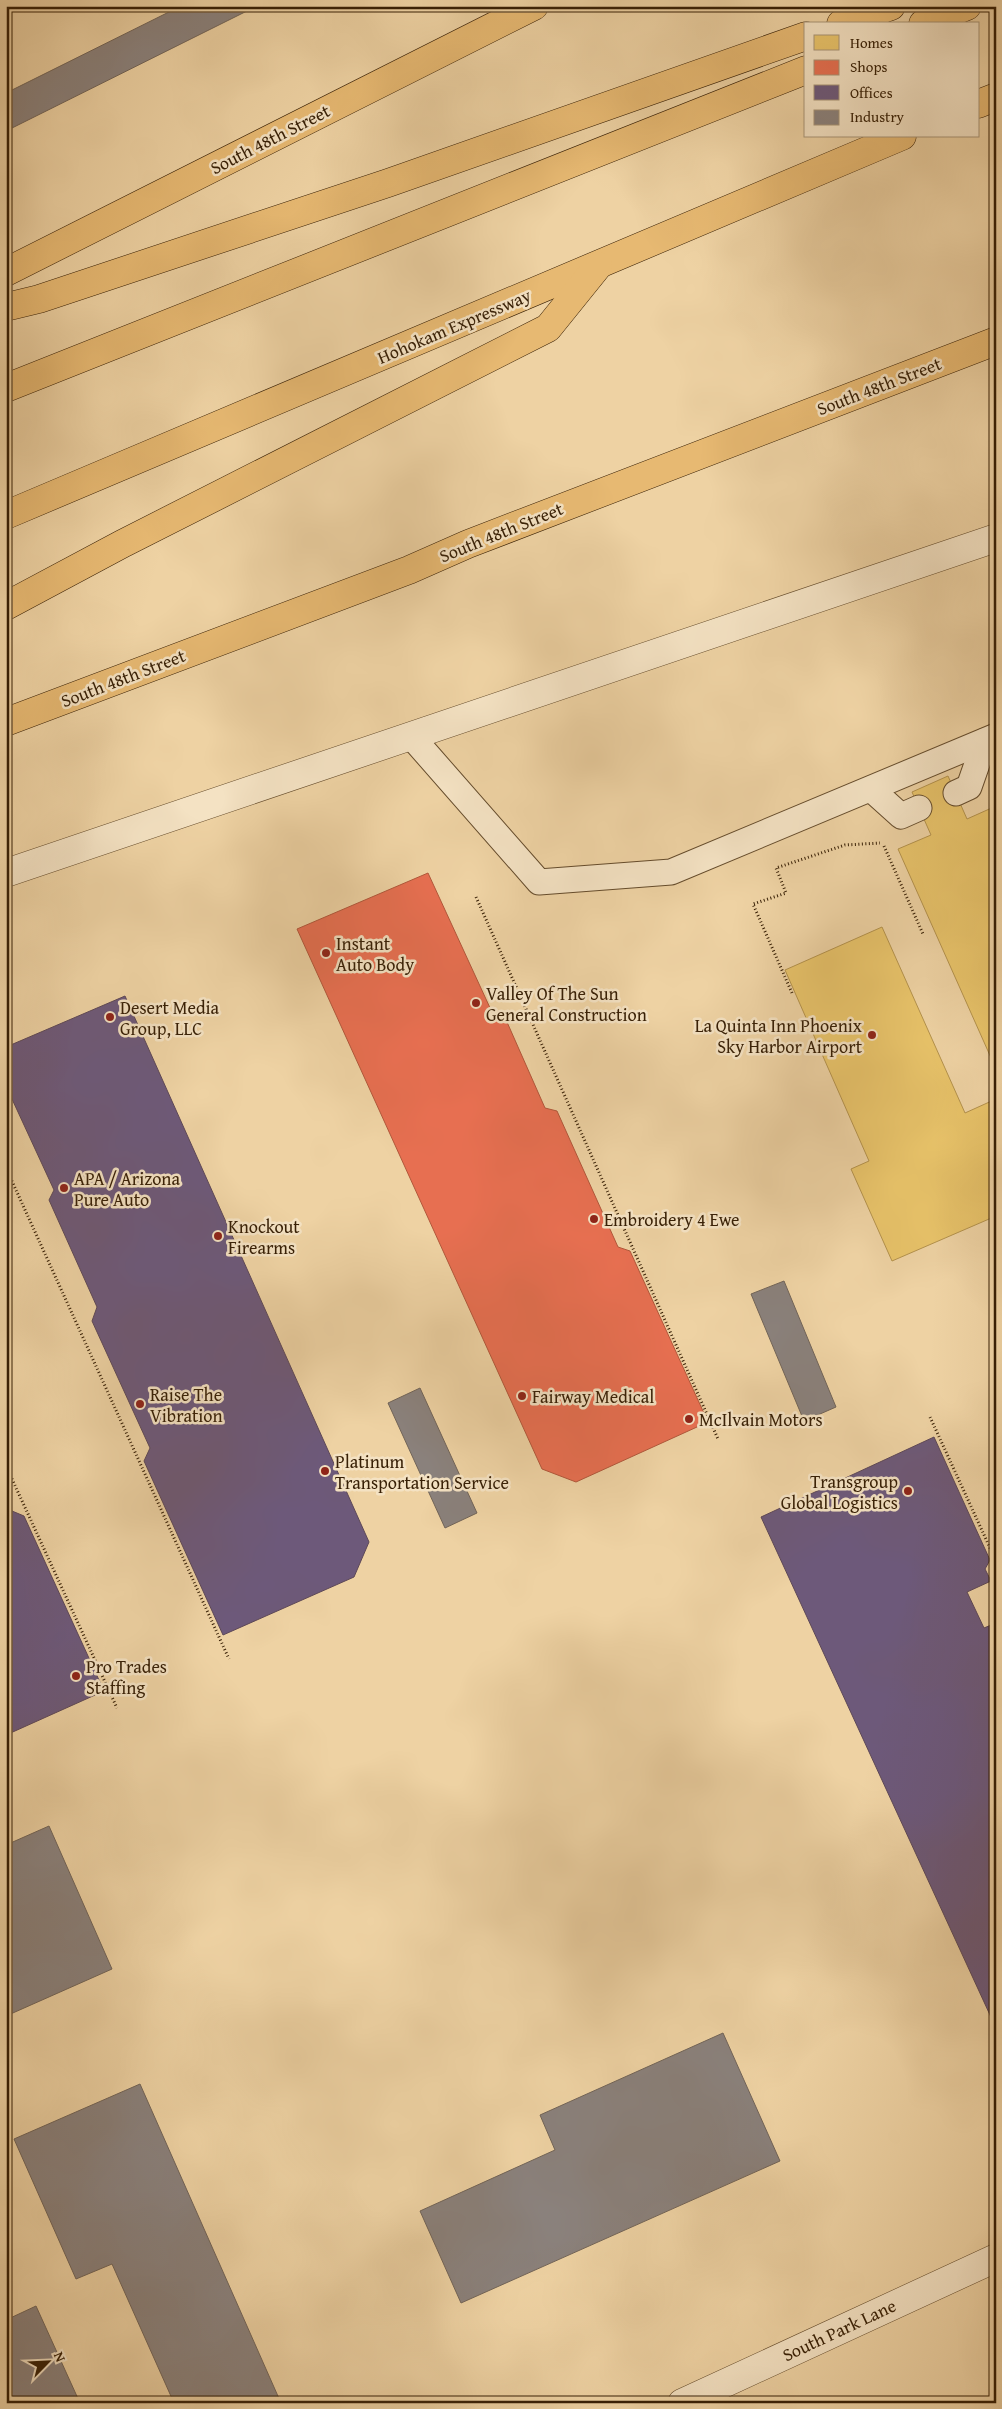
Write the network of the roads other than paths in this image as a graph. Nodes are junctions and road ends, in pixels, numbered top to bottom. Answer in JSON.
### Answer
{"nodes":[{"id":1,"x":534,"y":6,"type":"edge"},
{"id":2,"x":891,"y":6,"type":"edge"},
{"id":3,"x":968,"y":6,"type":"edge"},
{"id":4,"x":847,"y":22,"type":"edge"},
{"id":5,"x":928,"y":22,"type":"edge"},
{"id":6,"x":804,"y":37,"type":"edge"},
{"id":7,"x":804,"y":71,"type":"edge"},
{"id":8,"x":996,"y":96,"type":"edge"},
{"id":9,"x":980,"y":103,"type":"edge"},
{"id":10,"x":897,"y":138,"type":"edge"},
{"id":11,"x":599,"y":264,"type":"junction"},
{"id":12,"x":6,"y":272,"type":"edge"},
{"id":13,"x":6,"y":307,"type":"edge"},
{"id":14,"x":996,"y":341,"type":"edge"},
{"id":15,"x":6,"y":388,"type":"edge"},
{"id":16,"x":6,"y":515,"type":"edge"},
{"id":17,"x":996,"y":538,"type":"edge"},
{"id":18,"x":6,"y":606,"type":"edge"},
{"id":19,"x":6,"y":722,"type":"edge"},
{"id":20,"x":411,"y":736,"type":"junction"},
{"id":21,"x":990,"y":739,"type":"edge"},
{"id":22,"x":871,"y":789,"type":"junction"},
{"id":23,"x":956,"y":793,"type":"dead end"},
{"id":24,"x":919,"y":808,"type":"dead end"},
{"id":25,"x":6,"y":873,"type":"edge"},
{"id":26,"x":996,"y":2258,"type":"edge"},
{"id":27,"x":682,"y":2403,"type":"edge"}],
"edges":[{"from":1,"to":12,"type":"highway","name":"South 48th Street"},
{"from":2,"to":4,"type":"highway"},
{"from":3,"to":5,"type":"highway"},
{"from":6,"to":13,"type":"highway"},
{"from":7,"to":15,"type":"highway"},
{"from":8,"to":9,"type":"highway"},
{"from":10,"to":11,"type":"highway","name":"Hohokam Expressway"},
{"from":11,"to":16,"type":"highway","name":"Hohokam Expressway"},
{"from":11,"to":18,"type":"highway"},
{"from":14,"to":19,"type":"highway","name":"South 48th Street"},
{"from":17,"to":20,"type":"street"},
{"from":20,"to":22,"type":"lane"},
{"from":20,"to":25,"type":"street"},
{"from":21,"to":22,"type":"lane"},
{"from":21,"to":23,"type":"lane"},
{"from":22,"to":24,"type":"lane"},
{"from":26,"to":27,"type":"street","name":"South Park Lane"}]}
